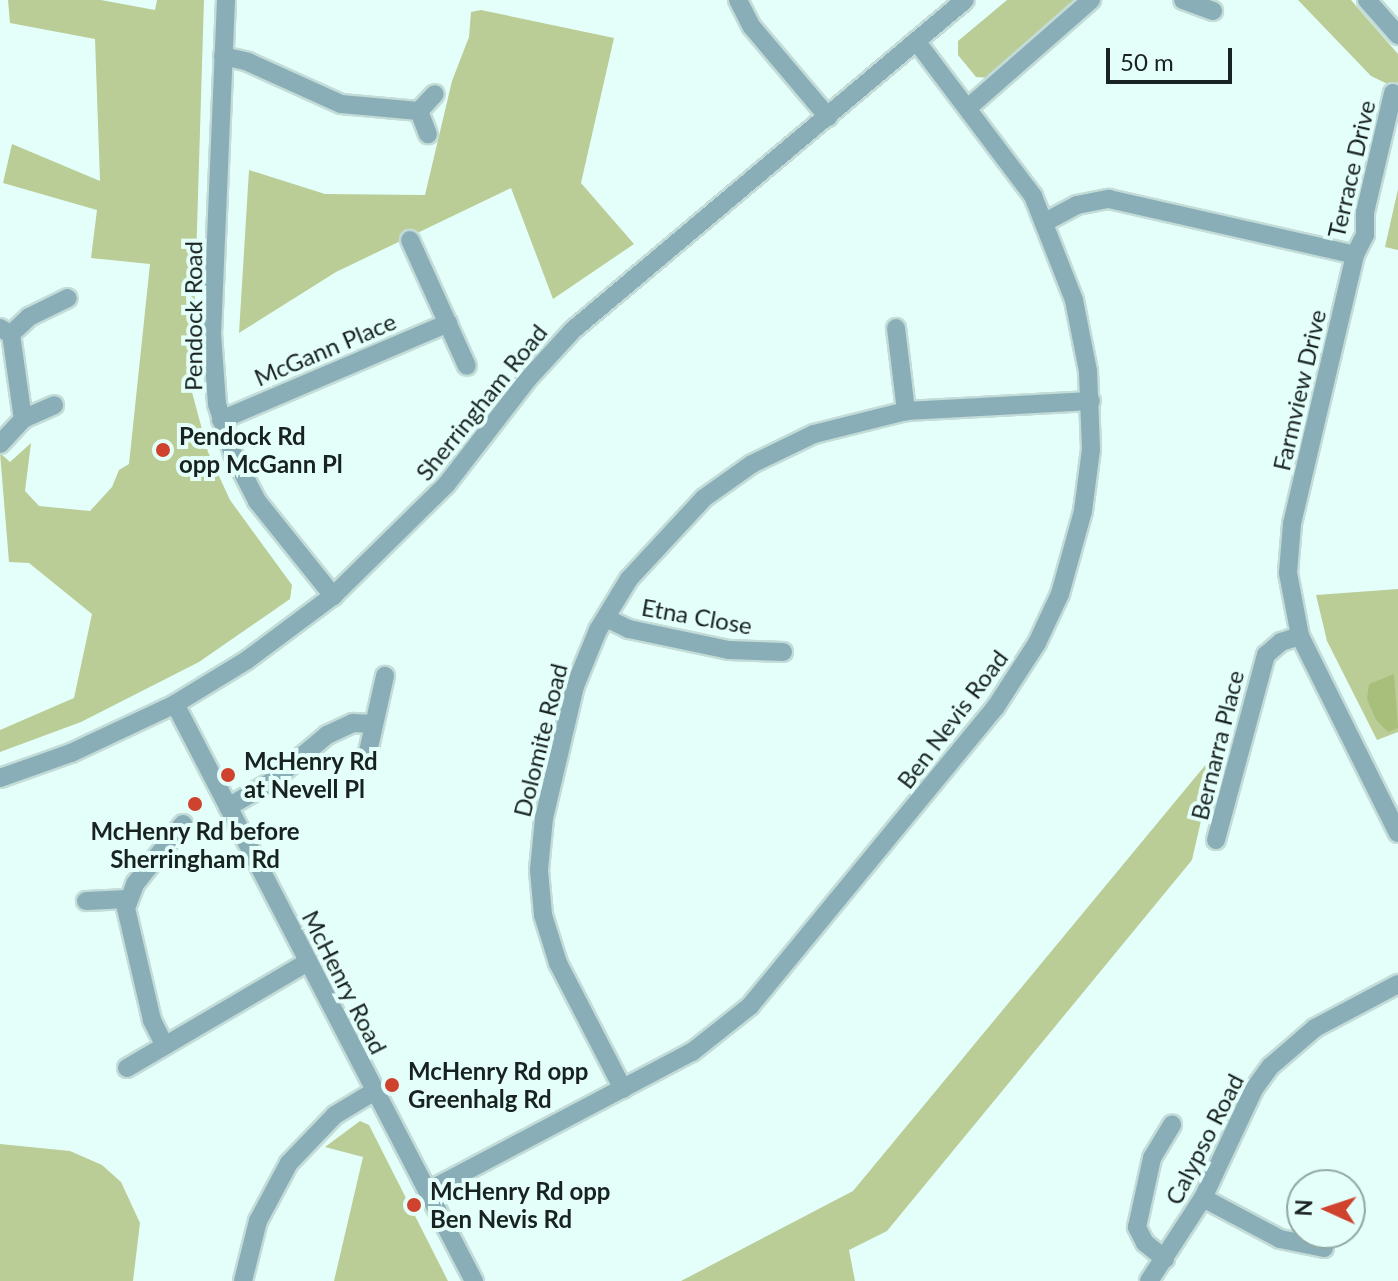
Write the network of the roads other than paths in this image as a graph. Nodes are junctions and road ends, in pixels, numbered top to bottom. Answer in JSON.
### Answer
{"nodes":[{"id":1,"x":226,"y":0,"type":"edge"},
{"id":2,"x":738,"y":0,"type":"edge"},
{"id":3,"x":965,"y":0,"type":"edge"},
{"id":4,"x":1091,"y":0,"type":"edge"},
{"id":5,"x":1183,"y":0,"type":"edge"},
{"id":6,"x":1367,"y":0,"type":"edge"},
{"id":7,"x":1213,"y":11,"type":"dead end"},
{"id":8,"x":1398,"y":35,"type":"edge"},
{"id":9,"x":916,"y":41,"type":"junction"},
{"id":10,"x":223,"y":56,"type":"junction"},
{"id":11,"x":1393,"y":93,"type":"dead end"},
{"id":12,"x":435,"y":94,"type":"dead end"},
{"id":13,"x":970,"y":106,"type":"junction"},
{"id":14,"x":419,"y":111,"type":"junction"},
{"id":15,"x":828,"y":117,"type":"junction"},
{"id":16,"x":428,"y":134,"type":"dead end"},
{"id":17,"x":1047,"y":221,"type":"junction"},
{"id":18,"x":410,"y":240,"type":"dead end"},
{"id":19,"x":1355,"y":255,"type":"junction"},
{"id":20,"x":68,"y":298,"type":"dead end"},
{"id":21,"x":448,"y":323,"type":"junction"},
{"id":22,"x":896,"y":328,"type":"dead end"},
{"id":23,"x":5,"y":331,"type":"edge"},
{"id":24,"x":467,"y":366,"type":"dead end"},
{"id":25,"x":1091,"y":401,"type":"junction"},
{"id":26,"x":54,"y":405,"type":"dead end"},
{"id":27,"x":906,"y":411,"type":"junction"},
{"id":28,"x":23,"y":419,"type":"junction"},
{"id":29,"x":221,"y":420,"type":"junction"},
{"id":30,"x":0,"y":444,"type":"edge"},
{"id":31,"x":333,"y":596,"type":"junction"},
{"id":32,"x":606,"y":618,"type":"junction"},
{"id":33,"x":1300,"y":636,"type":"junction"},
{"id":34,"x":783,"y":652,"type":"dead end"},
{"id":35,"x":385,"y":676,"type":"dead end"},
{"id":36,"x":175,"y":704,"type":"junction"},
{"id":37,"x":374,"y":724,"type":"junction"},
{"id":38,"x":368,"y":752,"type":"dead end"},
{"id":39,"x":0,"y":778,"type":"edge"},
{"id":40,"x":228,"y":807,"type":"junction"},
{"id":41,"x":183,"y":824,"type":"dead end"},
{"id":42,"x":1398,"y":833,"type":"edge"},
{"id":43,"x":1216,"y":840,"type":"dead end"},
{"id":44,"x":128,"y":899,"type":"junction"},
{"id":45,"x":86,"y":901,"type":"dead end"},
{"id":46,"x":308,"y":962,"type":"junction"},
{"id":47,"x":1398,"y":984,"type":"edge"},
{"id":48,"x":164,"y":1044,"type":"junction"},
{"id":49,"x":127,"y":1068,"type":"dead end"},
{"id":50,"x":623,"y":1089,"type":"junction"},
{"id":51,"x":375,"y":1091,"type":"junction"},
{"id":52,"x":1172,"y":1125,"type":"dead end"},
{"id":53,"x":428,"y":1191,"type":"junction"},
{"id":54,"x":1203,"y":1198,"type":"junction"},
{"id":55,"x":1286,"y":1240,"type":"edge"},
{"id":56,"x":1165,"y":1259,"type":"junction"},
{"id":57,"x":243,"y":1281,"type":"edge"},
{"id":58,"x":474,"y":1281,"type":"edge"},
{"id":59,"x":1149,"y":1281,"type":"edge"}],
"edges":[{"from":1,"to":10,"type":"street","name":"Pendock Road"},
{"from":2,"to":15,"type":"street"},
{"from":3,"to":9,"type":"street","name":"Sherringham Road"},
{"from":4,"to":13,"type":"street"},
{"from":5,"to":7,"type":"street"},
{"from":6,"to":8,"type":"street"},
{"from":9,"to":13,"type":"street","name":"Ben Nevis Road"},
{"from":9,"to":15,"type":"street","name":"Sherringham Road"},
{"from":10,"to":14,"type":"street"},
{"from":10,"to":29,"type":"street","name":"Pendock Road"},
{"from":11,"to":19,"type":"street","name":"Terrace Drive"},
{"from":12,"to":14,"type":"street"},
{"from":13,"to":17,"type":"street","name":"Ben Nevis Road"},
{"from":14,"to":16,"type":"street"},
{"from":15,"to":31,"type":"street","name":"Sherringham Road"},
{"from":17,"to":19,"type":"street"},
{"from":17,"to":25,"type":"street","name":"Ben Nevis Road"},
{"from":18,"to":21,"type":"street"},
{"from":19,"to":33,"type":"street","name":"Farmview Drive"},
{"from":20,"to":23,"type":"street"},
{"from":21,"to":24,"type":"street"},
{"from":21,"to":29,"type":"street","name":"McGann Place"},
{"from":22,"to":27,"type":"street"},
{"from":23,"to":28,"type":"street"},
{"from":25,"to":27,"type":"street","name":"Dolomite Road"},
{"from":25,"to":50,"type":"street","name":"Ben Nevis Road"},
{"from":26,"to":28,"type":"street"},
{"from":27,"to":32,"type":"street","name":"Dolomite Road"},
{"from":28,"to":30,"type":"street"},
{"from":29,"to":31,"type":"street","name":"Pendock Road"},
{"from":31,"to":36,"type":"street","name":"Sherringham Road"},
{"from":32,"to":34,"type":"street","name":"Etna Close"},
{"from":32,"to":50,"type":"street","name":"Dolomite Road"},
{"from":33,"to":42,"type":"street","name":"Farmview Drive"},
{"from":33,"to":43,"type":"street","name":"Bernarra Place"},
{"from":35,"to":37,"type":"street"},
{"from":36,"to":39,"type":"street","name":"Sherringham Road"},
{"from":36,"to":40,"type":"street","name":"McHenry Road"},
{"from":37,"to":38,"type":"street"},
{"from":37,"to":40,"type":"street"},
{"from":40,"to":46,"type":"street","name":"McHenry Road"},
{"from":41,"to":44,"type":"street"},
{"from":44,"to":45,"type":"street"},
{"from":44,"to":48,"type":"street"},
{"from":46,"to":48,"type":"street"},
{"from":46,"to":51,"type":"street","name":"McHenry Road"},
{"from":47,"to":54,"type":"street","name":"Calypso Road"},
{"from":48,"to":49,"type":"street"},
{"from":50,"to":53,"type":"street","name":"Ben Nevis Road"},
{"from":51,"to":53,"type":"street","name":"McHenry Road"},
{"from":51,"to":57,"type":"street"},
{"from":52,"to":56,"type":"street"},
{"from":53,"to":58,"type":"street","name":"McHenry Road"},
{"from":54,"to":55,"type":"street"},
{"from":54,"to":56,"type":"street","name":"Calypso Road"},
{"from":56,"to":59,"type":"street","name":"Calypso Road"}]}
